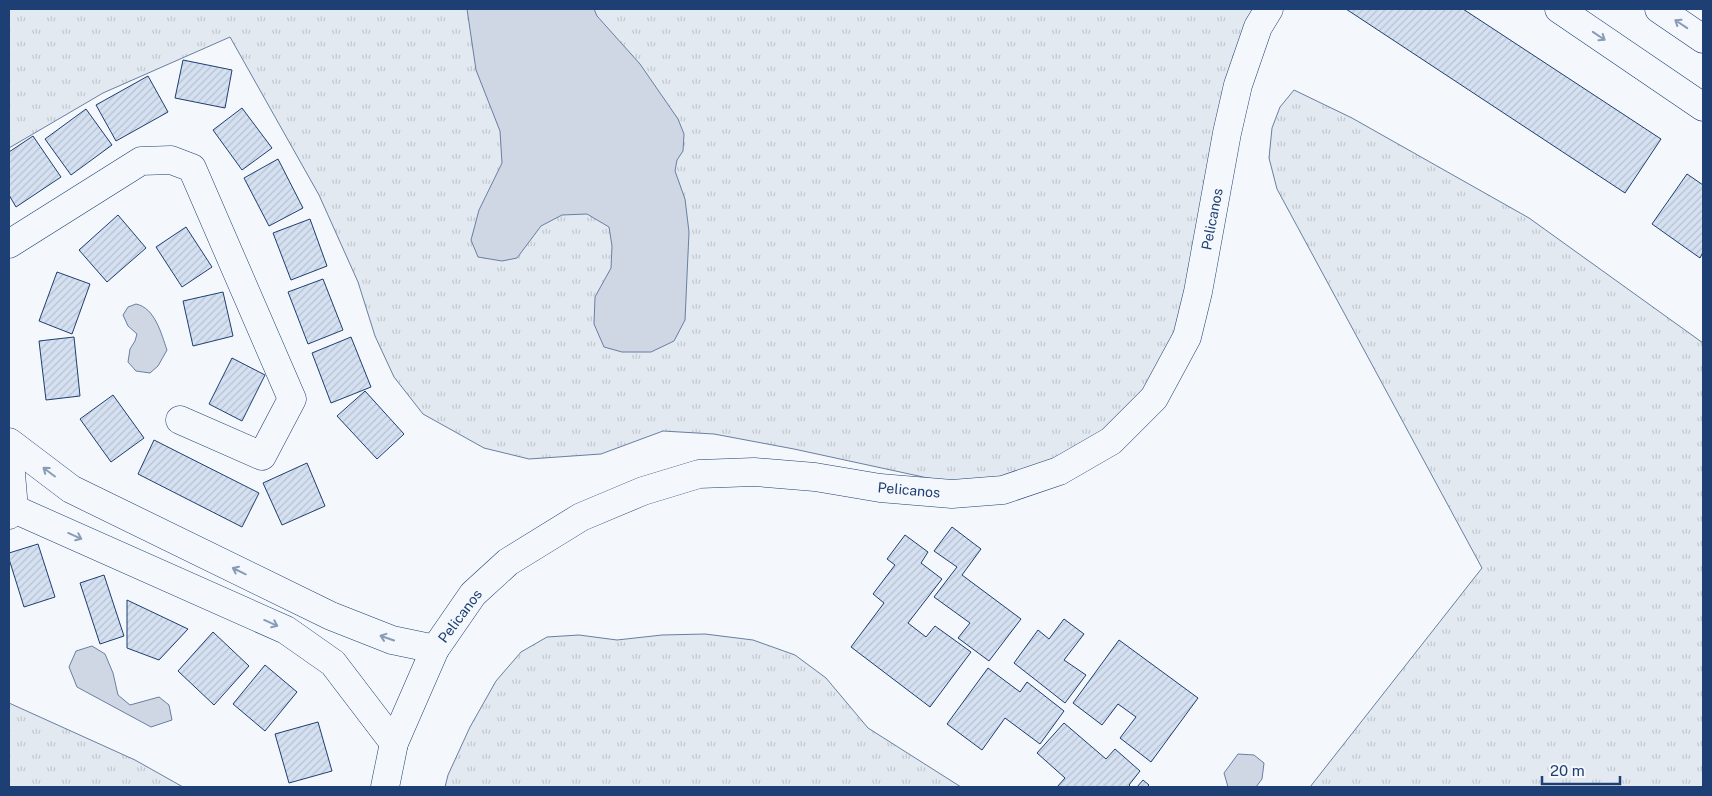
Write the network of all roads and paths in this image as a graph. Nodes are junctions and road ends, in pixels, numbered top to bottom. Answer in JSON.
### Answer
{"nodes":[{"id":1,"x":1269,"y":9,"type":"edge"},
{"id":2,"x":1559,"y":9,"type":"edge"},
{"id":3,"x":1659,"y":9,"type":"edge"},
{"id":4,"x":1703,"y":39,"type":"edge"},
{"id":5,"x":1703,"y":107,"type":"edge"},
{"id":6,"x":9,"y":244,"type":"edge"},
{"id":7,"x":180,"y":420,"type":"dead end"},
{"id":8,"x":9,"y":442,"type":"edge"},
{"id":9,"x":9,"y":450,"type":"edge"},
{"id":10,"x":71,"y":490,"type":"junction"},
{"id":11,"x":12,"y":512,"type":"edge"},
{"id":12,"x":50,"y":525,"type":"junction"},
{"id":13,"x":353,"y":625,"type":"junction"},
{"id":14,"x":435,"y":649,"type":"junction"},
{"id":15,"x":333,"y":663,"type":"junction"},
{"id":16,"x":394,"y":743,"type":"junction"},
{"id":17,"x":385,"y":787,"type":"edge"}],
"edges":[{"from":1,"to":14,"type":"street","name":"Pelicanos"},
{"from":2,"to":5,"type":"street","one_way":true},
{"from":4,"to":3,"type":"street","one_way":true},
{"from":6,"to":7,"type":"street"},
{"from":10,"to":8,"type":"street","one_way":true},
{"from":9,"to":11,"type":"street"},
{"from":10,"to":12,"type":"street"},
{"from":13,"to":10,"type":"street","one_way":true},
{"from":11,"to":12,"type":"street"},
{"from":12,"to":15,"type":"street","one_way":true},
{"from":14,"to":13,"type":"street","one_way":true},
{"from":13,"to":15,"type":"street"},
{"from":14,"to":16,"type":"street","name":"Pelicanos"},
{"from":15,"to":16,"type":"street"},
{"from":16,"to":17,"type":"street","name":"Pelicanos"}]}
